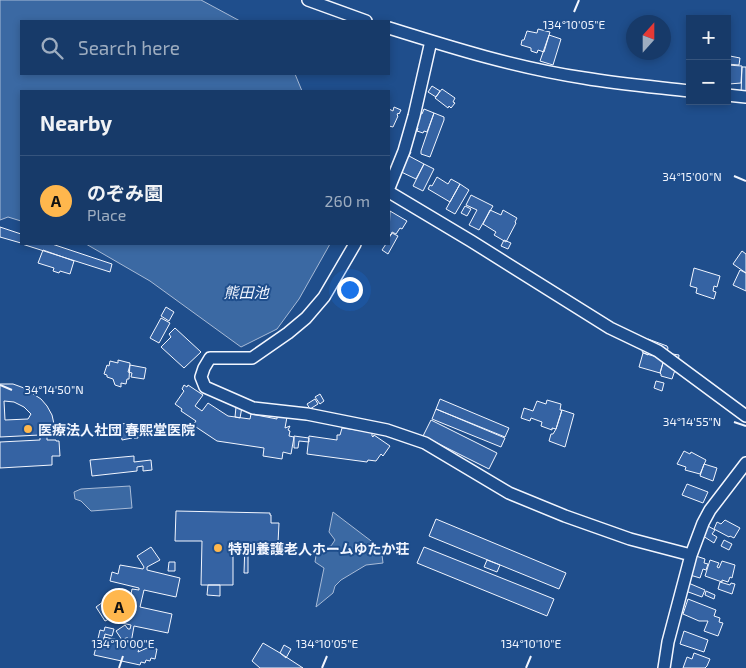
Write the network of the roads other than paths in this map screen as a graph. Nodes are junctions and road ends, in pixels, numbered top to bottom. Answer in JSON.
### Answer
{"nodes":[{"id":1,"x":308,"y":0,"type":"edge"},
{"id":2,"x":363,"y":20,"type":"edge"},
{"id":3,"x":390,"y":28,"type":"edge"},
{"id":4,"x":431,"y":41,"type":"junction"},
{"id":5,"x":686,"y":91,"type":"edge"},
{"id":6,"x":731,"y":95,"type":"edge"},
{"id":7,"x":746,"y":97,"type":"edge"},
{"id":8,"x":390,"y":185,"type":"edge"},
{"id":9,"x":390,"y":193,"type":"edge"},
{"id":10,"x":354,"y":245,"type":"edge"},
{"id":11,"x":746,"y":416,"type":"edge"},
{"id":12,"x":746,"y":463,"type":"edge"},
{"id":13,"x":691,"y":555,"type":"junction"},
{"id":14,"x":664,"y":668,"type":"edge"}],
"edges":[{"from":1,"to":2,"type":"street"},
{"from":3,"to":4,"type":"street"},
{"from":4,"to":5,"type":"street"},
{"from":4,"to":8,"type":"street"},
{"from":6,"to":7,"type":"street"},
{"from":9,"to":11,"type":"street"},
{"from":10,"to":13,"type":"street"},
{"from":12,"to":13,"type":"street"},
{"from":13,"to":14,"type":"street"}]}
